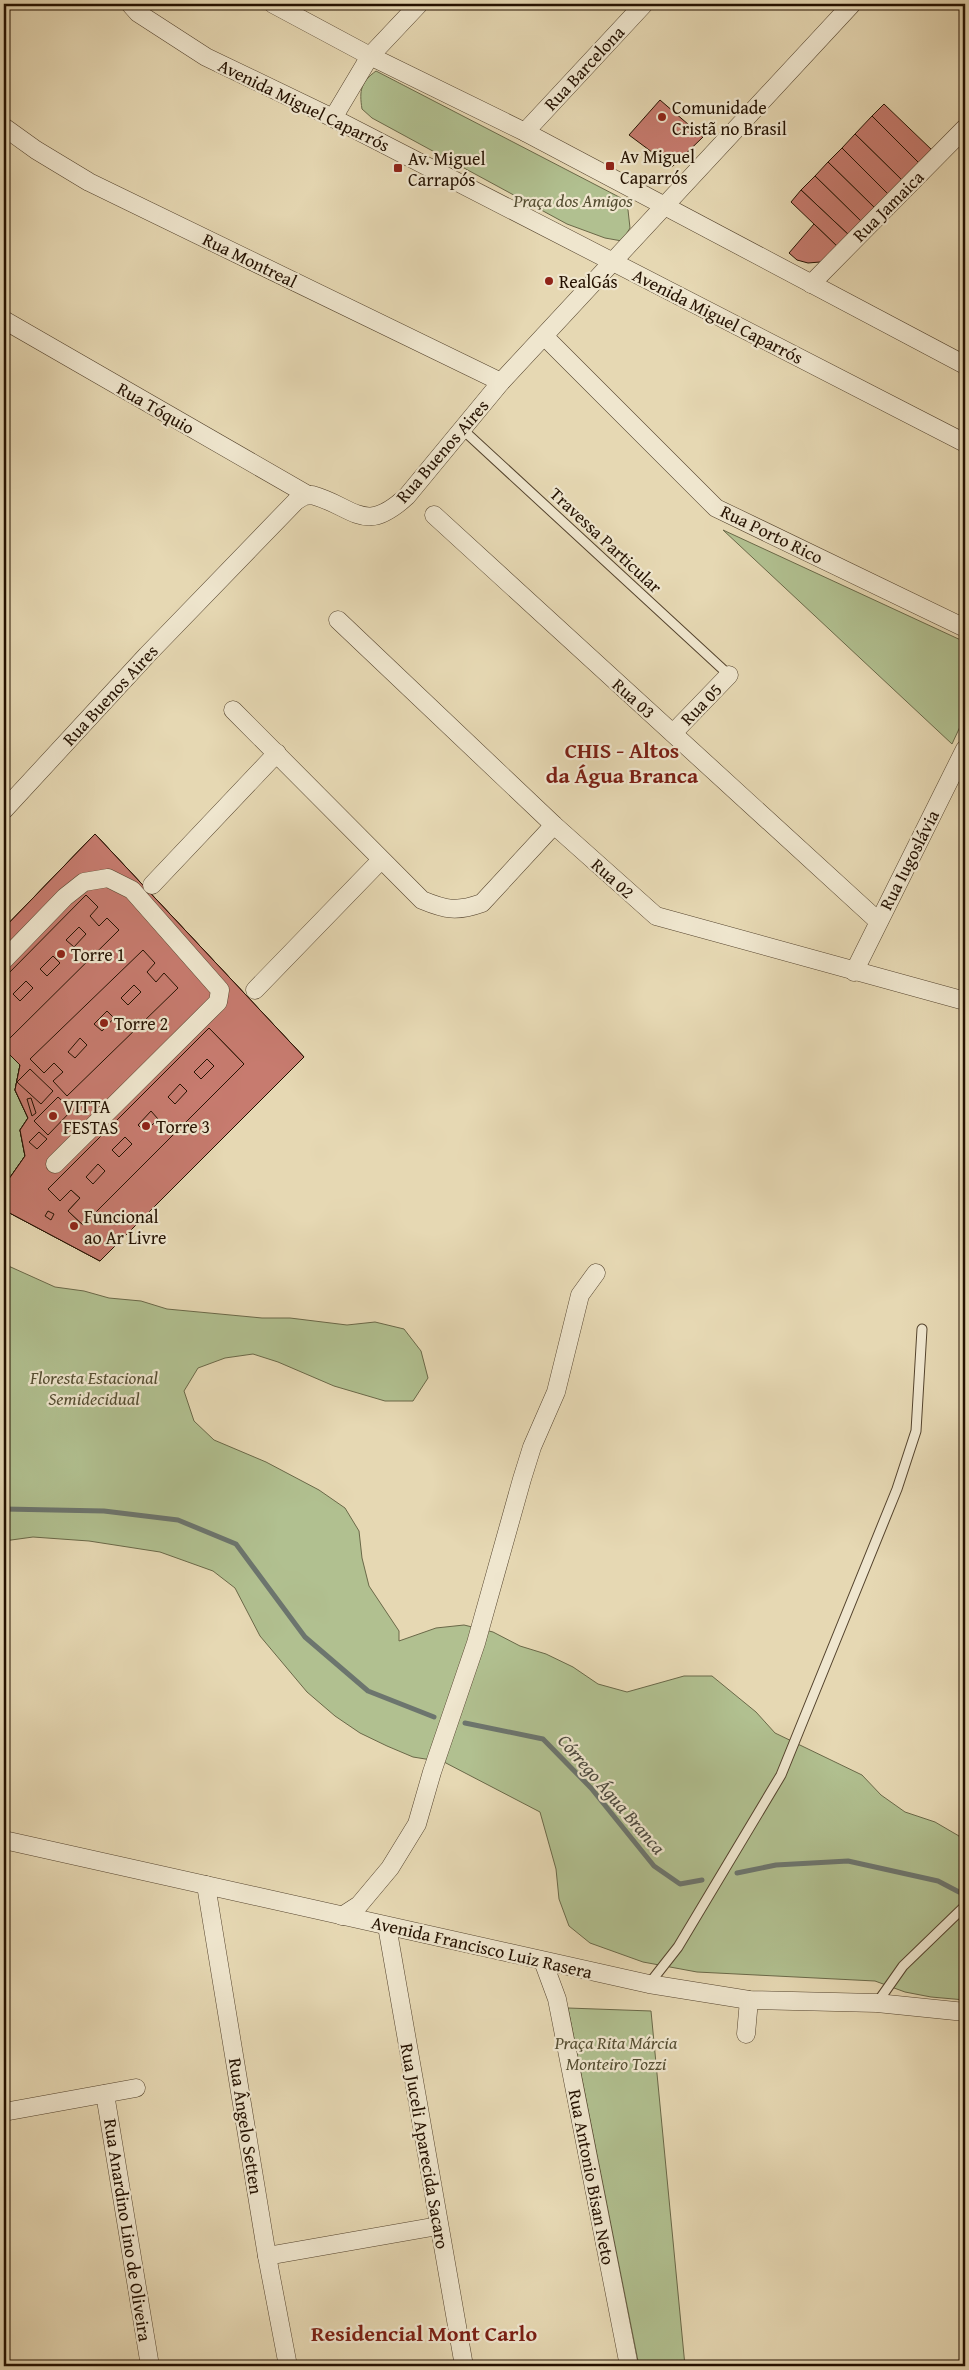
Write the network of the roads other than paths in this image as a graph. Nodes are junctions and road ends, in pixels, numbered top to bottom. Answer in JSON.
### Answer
{"nodes":[{"id":1,"x":130,"y":4,"type":"edge"},
{"id":2,"x":273,"y":4,"type":"edge"},
{"id":3,"x":418,"y":4,"type":"edge"},
{"id":4,"x":644,"y":4,"type":"edge"},
{"id":5,"x":852,"y":4,"type":"edge"},
{"id":6,"x":370,"y":56,"type":"junction"},
{"id":7,"x":333,"y":118,"type":"junction"},
{"id":8,"x":4,"y":127,"type":"edge"},
{"id":9,"x":965,"y":128,"type":"edge"},
{"id":10,"x":525,"y":132,"type":"junction"},
{"id":11,"x":664,"y":205,"type":"junction"},
{"id":12,"x":612,"y":262,"type":"junction"},
{"id":13,"x":810,"y":284,"type":"junction"},
{"id":14,"x":4,"y":320,"type":"edge"},
{"id":15,"x":544,"y":336,"type":"junction"},
{"id":16,"x":965,"y":365,"type":"edge"},
{"id":17,"x":501,"y":382,"type":"junction"},
{"id":18,"x":461,"y":428,"type":"junction"},
{"id":19,"x":965,"y":443,"type":"edge"},
{"id":20,"x":308,"y":495,"type":"junction"},
{"id":21,"x":434,"y":515,"type":"dead end"},
{"id":22,"x":338,"y":620,"type":"dead end"},
{"id":23,"x":965,"y":628,"type":"edge"},
{"id":24,"x":729,"y":675,"type":"joint"},
{"id":25,"x":233,"y":710,"type":"dead end"},
{"id":26,"x":673,"y":733,"type":"junction"},
{"id":27,"x":965,"y":749,"type":"edge"},
{"id":28,"x":277,"y":753,"type":"junction"},
{"id":29,"x":4,"y":810,"type":"edge"},
{"id":30,"x":554,"y":825,"type":"junction"},
{"id":31,"x":381,"y":860,"type":"junction"},
{"id":32,"x":152,"y":885,"type":"dead end"},
{"id":33,"x":878,"y":921,"type":"junction"},
{"id":34,"x":4,"y":960,"type":"edge"},
{"id":35,"x":854,"y":972,"type":"junction"},
{"id":36,"x":255,"y":990,"type":"dead end"},
{"id":37,"x":965,"y":1001,"type":"edge"},
{"id":38,"x":55,"y":1164,"type":"dead end"},
{"id":39,"x":596,"y":1273,"type":"dead end"},
{"id":40,"x":922,"y":1329,"type":"dead end"},
{"id":41,"x":4,"y":1840,"type":"edge"},
{"id":42,"x":206,"y":1885,"type":"junction"},
{"id":43,"x":965,"y":1906,"type":"edge"},
{"id":44,"x":342,"y":1916,"type":"junction"},
{"id":45,"x":387,"y":1926,"type":"junction"},
{"id":46,"x":543,"y":1961,"type":"junction"},
{"id":47,"x":648,"y":1984,"type":"junction"},
{"id":48,"x":749,"y":2000,"type":"junction"},
{"id":49,"x":877,"y":2003,"type":"junction"},
{"id":50,"x":965,"y":2012,"type":"edge"},
{"id":51,"x":746,"y":2034,"type":"dead end"},
{"id":52,"x":136,"y":2088,"type":"dead end"},
{"id":53,"x":105,"y":2094,"type":"junction"},
{"id":54,"x":4,"y":2112,"type":"edge"},
{"id":55,"x":438,"y":2226,"type":"junction"},
{"id":56,"x":267,"y":2256,"type":"junction"},
{"id":57,"x":150,"y":2366,"type":"edge"},
{"id":58,"x":288,"y":2366,"type":"edge"},
{"id":59,"x":464,"y":2366,"type":"edge"},
{"id":60,"x":629,"y":2366,"type":"edge"}],
"edges":[{"from":1,"to":7,"type":"street","name":"Avenida Miguel Caparrós"},
{"from":2,"to":6,"type":"street"},
{"from":3,"to":6,"type":"street"},
{"from":4,"to":10,"type":"street","name":"Rua Barcelona"},
{"from":5,"to":11,"type":"street","name":"Rua Buenos Aires"},
{"from":6,"to":7,"type":"street"},
{"from":6,"to":10,"type":"street"},
{"from":7,"to":12,"type":"street","name":"Avenida Miguel Caparrós"},
{"from":8,"to":17,"type":"street","name":"Rua Montreal"},
{"from":9,"to":13,"type":"street","name":"Rua Jamaica"},
{"from":10,"to":11,"type":"street"},
{"from":11,"to":12,"type":"street","name":"Rua Buenos Aires"},
{"from":11,"to":13,"type":"street"},
{"from":12,"to":15,"type":"street","name":"Rua Buenos Aires"},
{"from":12,"to":19,"type":"street","name":"Avenida Miguel Caparrós"},
{"from":13,"to":16,"type":"street"},
{"from":14,"to":20,"type":"street","name":"Rua Tóquio"},
{"from":15,"to":17,"type":"street","name":"Rua Buenos Aires"},
{"from":15,"to":23,"type":"street","name":"Rua Porto Rico"},
{"from":17,"to":18,"type":"street","name":"Rua Buenos Aires"},
{"from":18,"to":20,"type":"street","name":"Rua Buenos Aires"},
{"from":18,"to":24,"type":"lane","name":"Travessa Particular"},
{"from":20,"to":29,"type":"street","name":"Rua Buenos Aires"},
{"from":21,"to":26,"type":"street","name":"Rua 03"},
{"from":22,"to":30,"type":"street","name":"Rua 02"},
{"from":24,"to":26,"type":"street","name":"Rua 05"},
{"from":25,"to":28,"type":"street"},
{"from":26,"to":33,"type":"street","name":"Rua 03"},
{"from":27,"to":33,"type":"street","name":"Rua Iugoslávia"},
{"from":28,"to":31,"type":"street"},
{"from":28,"to":32,"type":"street"},
{"from":30,"to":31,"type":"street"},
{"from":30,"to":35,"type":"street","name":"Rua 02"},
{"from":31,"to":36,"type":"street"},
{"from":33,"to":35,"type":"street","name":"Rua Iugoslávia"},
{"from":34,"to":38,"type":"street"},
{"from":35,"to":37,"type":"street","name":"Rua 02"},
{"from":39,"to":44,"type":"street"},
{"from":40,"to":47,"type":"lane"},
{"from":41,"to":42,"type":"street","name":"Avenida Francisco Luiz Rasera"},
{"from":42,"to":44,"type":"street","name":"Avenida Francisco Luiz Rasera"},
{"from":42,"to":56,"type":"street","name":"Rua Ângelo Setten"},
{"from":43,"to":49,"type":"lane"},
{"from":44,"to":45,"type":"street","name":"Avenida Francisco Luiz Rasera"},
{"from":45,"to":46,"type":"street","name":"Avenida Francisco Luiz Rasera"},
{"from":45,"to":55,"type":"street","name":"Rua Juceli Aparecida Sacaro"},
{"from":46,"to":47,"type":"street","name":"Avenida Francisco Luiz Rasera"},
{"from":46,"to":60,"type":"street","name":"Rua Antonio Bisan Neto"},
{"from":47,"to":48,"type":"street","name":"Avenida Francisco Luiz Rasera"},
{"from":48,"to":49,"type":"street","name":"Avenida Francisco Luiz Rasera"},
{"from":48,"to":51,"type":"street"},
{"from":49,"to":50,"type":"street","name":"Avenida Francisco Luiz Rasera"},
{"from":52,"to":53,"type":"street"},
{"from":53,"to":54,"type":"street"},
{"from":53,"to":57,"type":"street","name":"Rua Anardino Lino de Oliveira"},
{"from":55,"to":56,"type":"street"},
{"from":55,"to":59,"type":"street","name":"Rua Juceli Aparecida Sacaro"},
{"from":56,"to":58,"type":"street","name":"Rua Ângelo Setten"}]}
